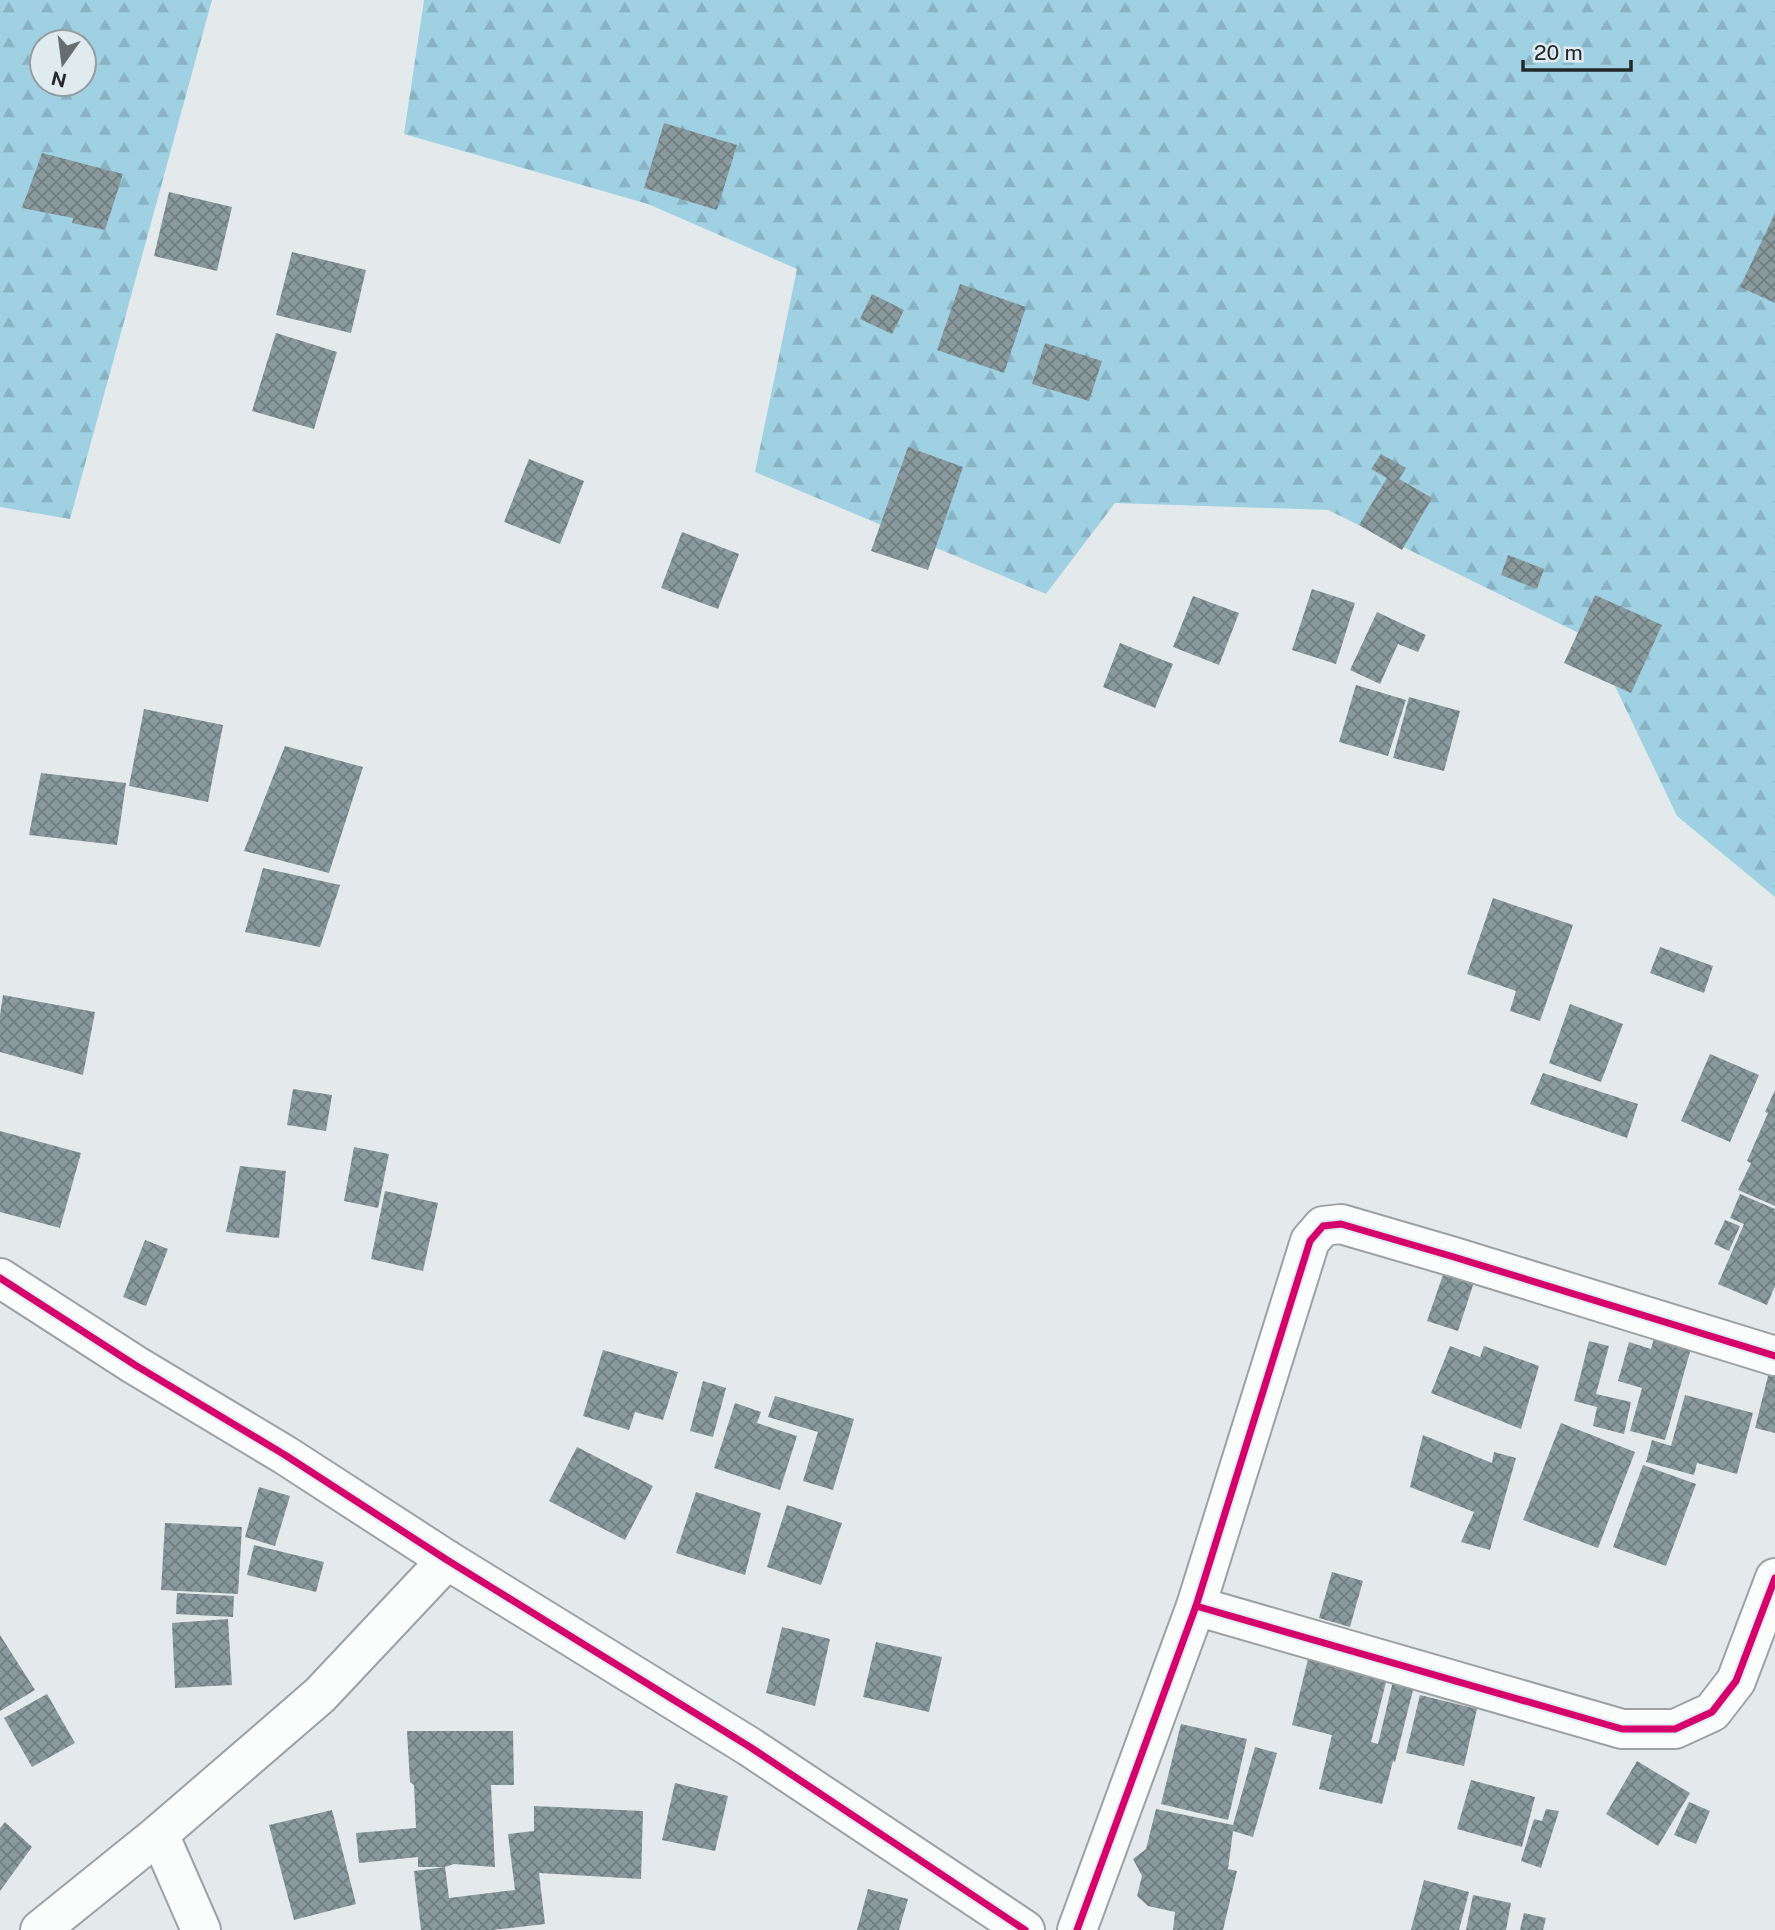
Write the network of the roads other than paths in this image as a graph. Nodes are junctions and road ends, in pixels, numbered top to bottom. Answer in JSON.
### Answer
{"nodes":[{"id":1,"x":10,"y":1297,"type":"edge"},
{"id":2,"x":1775,"y":1356,"type":"edge"},
{"id":3,"x":447,"y":1560,"type":"junction"},
{"id":4,"x":1775,"y":1578,"type":"edge"},
{"id":5,"x":1196,"y":1606,"type":"junction"},
{"id":6,"x":159,"y":1833,"type":"junction"},
{"id":7,"x":40,"y":1930,"type":"edge"},
{"id":8,"x":201,"y":1930,"type":"edge"},
{"id":9,"x":1025,"y":1930,"type":"edge"},
{"id":10,"x":1077,"y":1930,"type":"edge"}],
"edges":[{"from":1,"to":3,"type":"street"},
{"from":2,"to":5,"type":"street"},
{"from":3,"to":6,"type":"street"},
{"from":3,"to":9,"type":"street"},
{"from":4,"to":5,"type":"street"},
{"from":5,"to":10,"type":"street"},
{"from":6,"to":7,"type":"street"},
{"from":6,"to":8,"type":"street"}]}
